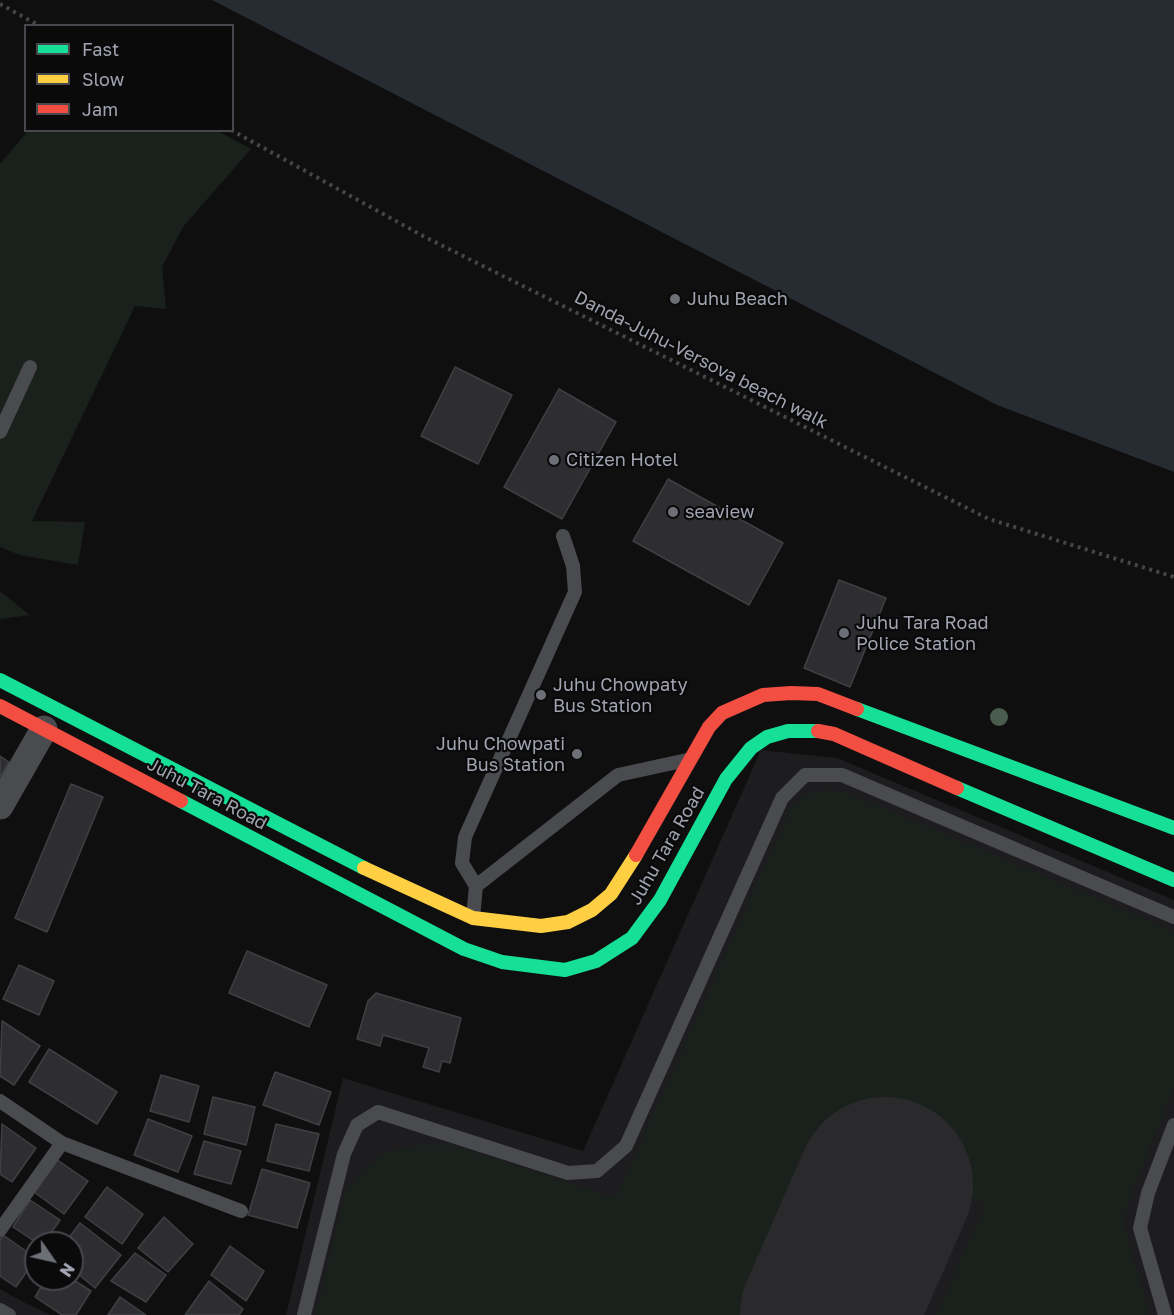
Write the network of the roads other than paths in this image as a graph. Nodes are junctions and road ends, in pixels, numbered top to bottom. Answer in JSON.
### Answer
{"nodes":[{"id":1,"x":30,"y":367,"type":"dead end"},
{"id":2,"x":0,"y":432,"type":"edge"},
{"id":3,"x":563,"y":536,"type":"dead end"},
{"id":4,"x":0,"y":680,"type":"edge"},
{"id":5,"x":0,"y":706,"type":"edge"},
{"id":6,"x":44,"y":729,"type":"junction"},
{"id":7,"x":689,"y":759,"type":"junction"},
{"id":8,"x":0,"y":806,"type":"edge"},
{"id":9,"x":1174,"y":828,"type":"edge"},
{"id":10,"x":1174,"y":879,"type":"edge"},
{"id":11,"x":476,"y":886,"type":"junction"},
{"id":12,"x":1174,"y":917,"type":"edge"},
{"id":13,"x":469,"y":933,"type":"junction"},
{"id":14,"x":0,"y":1101,"type":"edge"},
{"id":15,"x":1174,"y":1125,"type":"edge"},
{"id":16,"x":62,"y":1143,"type":"junction"},
{"id":17,"x":241,"y":1211,"type":"dead end"},
{"id":18,"x":0,"y":1230,"type":"edge"},
{"id":19,"x":0,"y":1310,"type":"edge"},
{"id":20,"x":9,"y":1315,"type":"edge"},
{"id":21,"x":304,"y":1315,"type":"edge"},
{"id":22,"x":1165,"y":1315,"type":"edge"}],
"edges":[{"from":1,"to":2,"type":"lane"},
{"from":3,"to":11,"type":"lane"},
{"from":4,"to":13,"type":"main road","name":"Juhu Tara Road"},
{"from":5,"to":6,"type":"main road","name":"Juhu Tara Road"},
{"from":6,"to":8,"type":"street"},
{"from":6,"to":13,"type":"main road","name":"Juhu Tara Road"},
{"from":7,"to":9,"type":"main road","name":"Juhu Tara Road"},
{"from":7,"to":11,"type":"lane"},
{"from":7,"to":13,"type":"main road","name":"Juhu Tara Road"},
{"from":10,"to":13,"type":"main road","name":"Juhu Tara Road"},
{"from":11,"to":13,"type":"lane"},
{"from":12,"to":21,"type":"lane"},
{"from":14,"to":16,"type":"lane"},
{"from":15,"to":22,"type":"lane"},
{"from":16,"to":17,"type":"lane"},
{"from":16,"to":18,"type":"lane"},
{"from":19,"to":20,"type":"lane"}]}
